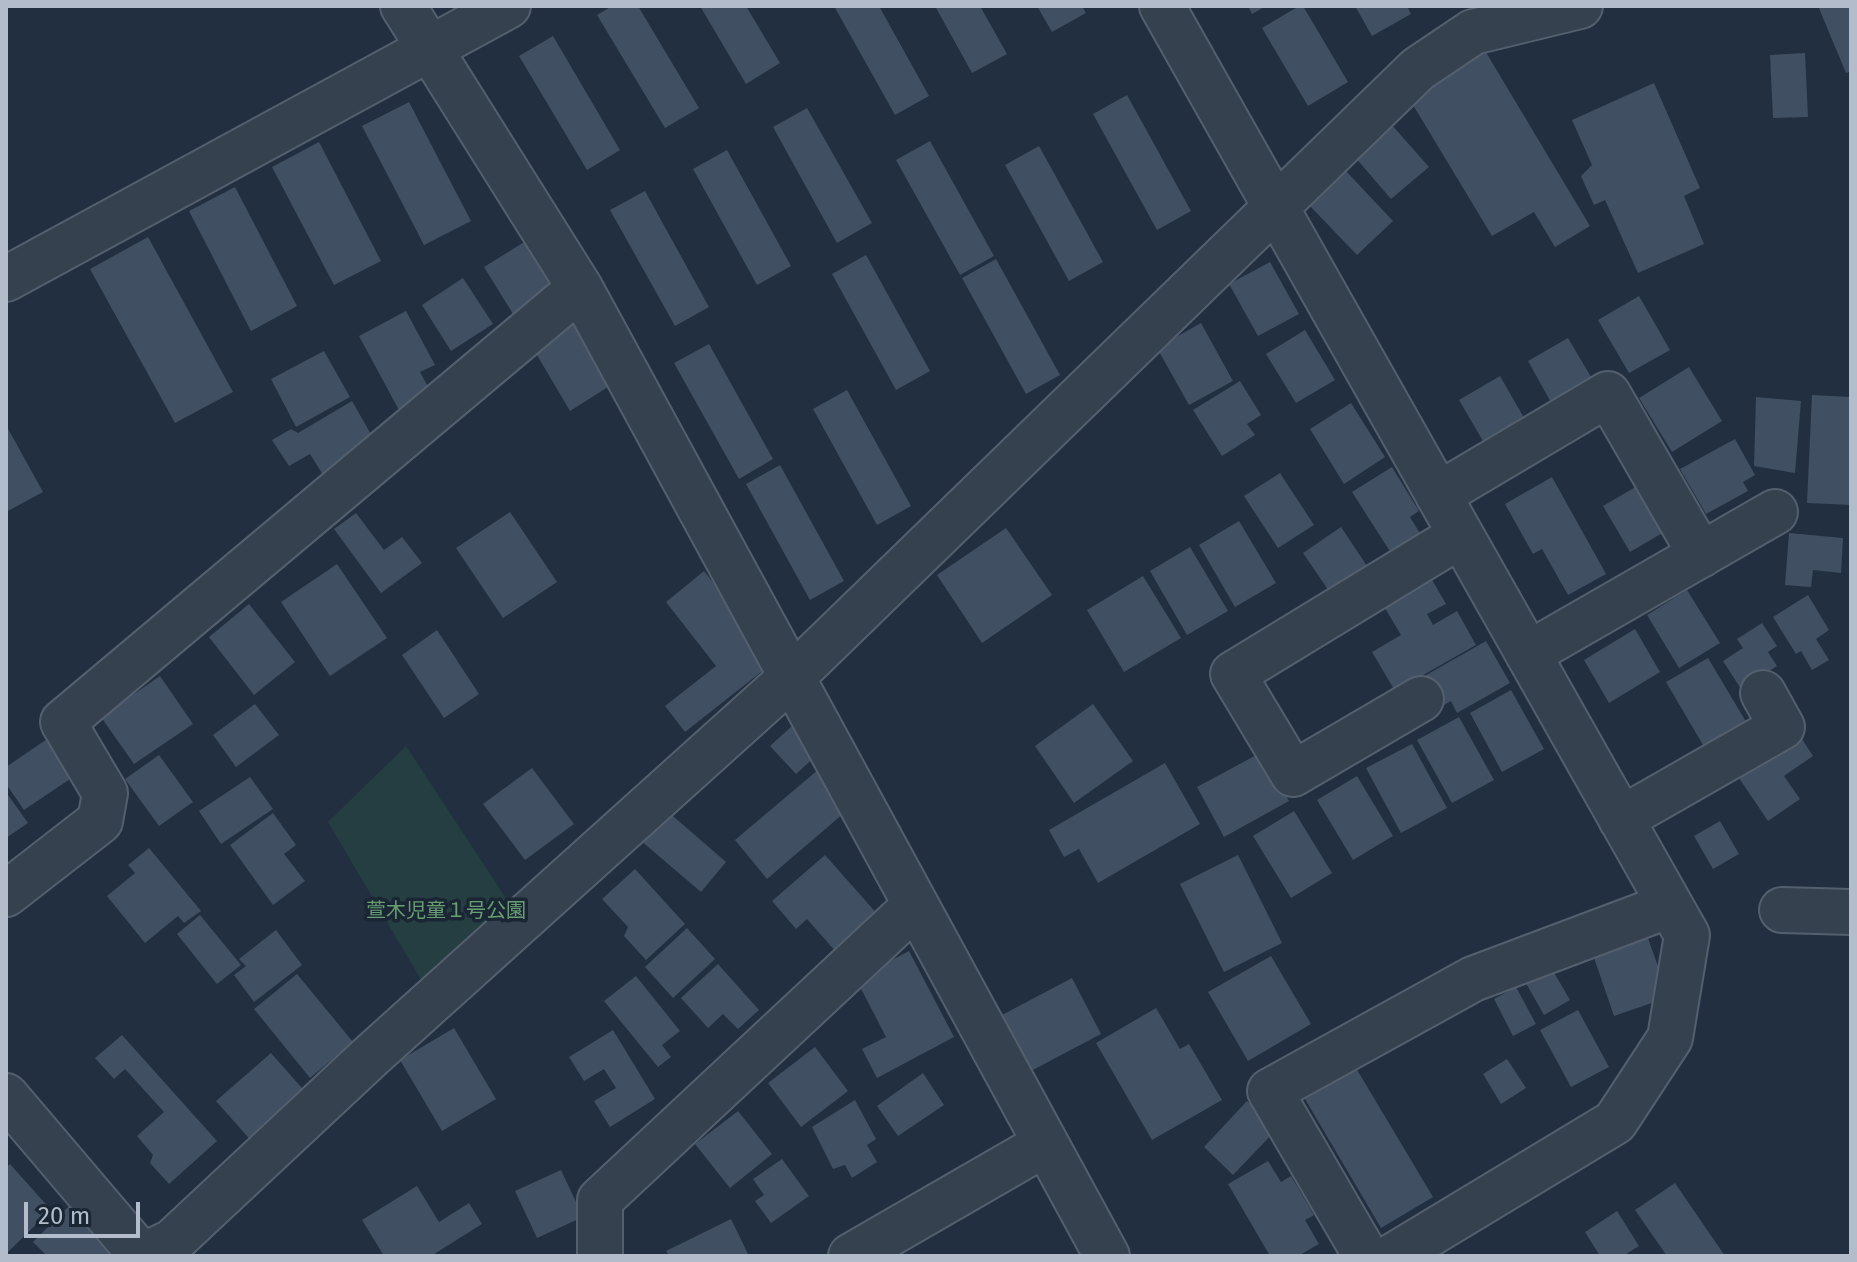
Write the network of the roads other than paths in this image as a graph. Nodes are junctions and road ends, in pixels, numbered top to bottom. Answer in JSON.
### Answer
{"nodes":[{"id":1,"x":403,"y":6,"type":"edge"},
{"id":2,"x":508,"y":6,"type":"edge"},
{"id":3,"x":1162,"y":6,"type":"edge"},
{"id":4,"x":1580,"y":6,"type":"edge"},
{"id":5,"x":428,"y":50,"type":"junction"},
{"id":6,"x":1274,"y":207,"type":"junction"},
{"id":7,"x":6,"y":279,"type":"edge"},
{"id":8,"x":580,"y":288,"type":"junction"},
{"id":9,"x":1438,"y":495,"type":"junction"},
{"id":10,"x":1775,"y":512,"type":"dead end"},
{"id":11,"x":1461,"y":535,"type":"junction"},
{"id":12,"x":1701,"y":555,"type":"junction"},
{"id":13,"x":1528,"y":654,"type":"junction"},
{"id":14,"x":794,"y":675,"type":"junction"},
{"id":15,"x":1763,"y":693,"type":"dead end"},
{"id":16,"x":1421,"y":699,"type":"dead end"},
{"id":17,"x":1621,"y":819,"type":"junction"},
{"id":18,"x":6,"y":894,"type":"edge"},
{"id":19,"x":916,"y":905,"type":"junction"},
{"id":20,"x":1670,"y":905,"type":"junction"},
{"id":21,"x":1782,"y":910,"type":"dead end"},
{"id":22,"x":1851,"y":912,"type":"edge"},
{"id":23,"x":6,"y":1096,"type":"edge"},
{"id":24,"x":1045,"y":1144,"type":"junction"},
{"id":25,"x":159,"y":1252,"type":"edge"},
{"id":26,"x":600,"y":1256,"type":"edge"},
{"id":27,"x":851,"y":1256,"type":"edge"},
{"id":28,"x":1107,"y":1256,"type":"edge"},
{"id":29,"x":1366,"y":1256,"type":"edge"},
{"id":30,"x":1393,"y":1256,"type":"edge"}],
"edges":[{"from":1,"to":5,"type":"street"},
{"from":2,"to":5,"type":"street"},
{"from":3,"to":6,"type":"street"},
{"from":4,"to":6,"type":"street"},
{"from":5,"to":7,"type":"street"},
{"from":5,"to":8,"type":"street"},
{"from":6,"to":9,"type":"street"},
{"from":6,"to":14,"type":"street"},
{"from":8,"to":14,"type":"street"},
{"from":8,"to":18,"type":"street"},
{"from":9,"to":11,"type":"street"},
{"from":9,"to":12,"type":"street"},
{"from":10,"to":12,"type":"street"},
{"from":11,"to":13,"type":"street"},
{"from":11,"to":16,"type":"street"},
{"from":12,"to":13,"type":"street"},
{"from":13,"to":17,"type":"street"},
{"from":14,"to":19,"type":"street"},
{"from":14,"to":25,"type":"street"},
{"from":15,"to":17,"type":"street"},
{"from":17,"to":20,"type":"street"},
{"from":19,"to":24,"type":"street"},
{"from":19,"to":26,"type":"street"},
{"from":20,"to":29,"type":"street"},
{"from":20,"to":30,"type":"street"},
{"from":21,"to":22,"type":"street"},
{"from":23,"to":25,"type":"street"},
{"from":24,"to":27,"type":"street"},
{"from":24,"to":28,"type":"street"}]}
